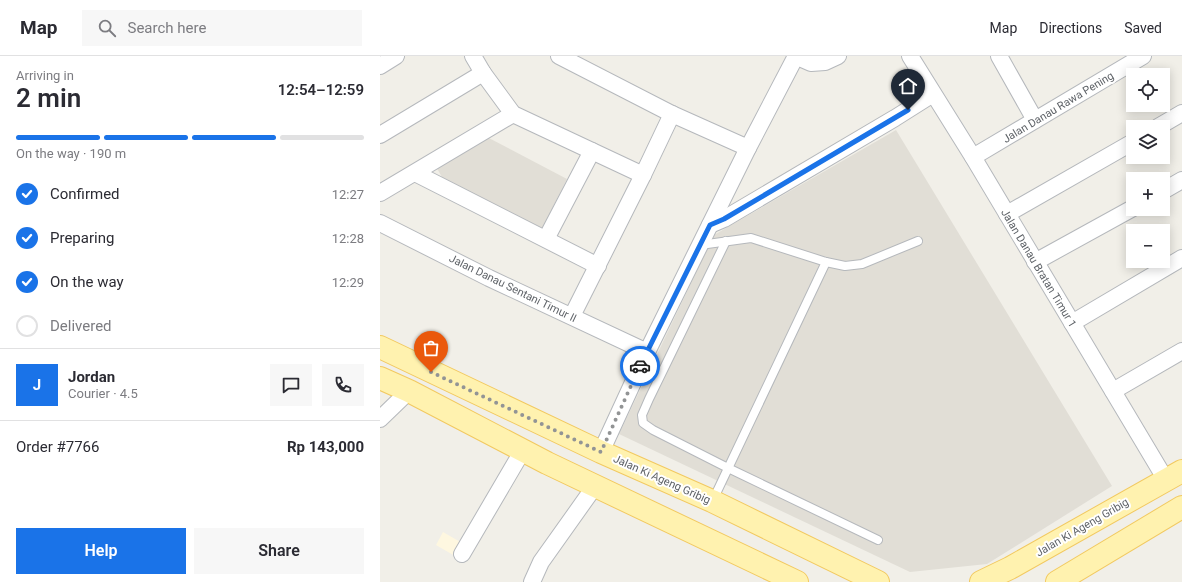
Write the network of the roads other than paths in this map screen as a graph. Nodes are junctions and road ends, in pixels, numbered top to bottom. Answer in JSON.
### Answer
{"nodes":[{"id":1,"x":396,"y":56,"type":"edge"},
{"id":2,"x":473,"y":56,"type":"edge"},
{"id":3,"x":559,"y":56,"type":"edge"},
{"id":4,"x":796,"y":56,"type":"edge"},
{"id":5,"x":838,"y":56,"type":"edge"},
{"id":6,"x":910,"y":56,"type":"edge"},
{"id":7,"x":1000,"y":56,"type":"edge"},
{"id":8,"x":1142,"y":56,"type":"edge"},
{"id":9,"x":380,"y":66,"type":"edge"},
{"id":10,"x":483,"y":73,"type":"junction"},
{"id":11,"x":933,"y":94,"type":"junction"},
{"id":12,"x":1182,"y":113,"type":"edge"},
{"id":13,"x":513,"y":114,"type":"junction"},
{"id":14,"x":672,"y":114,"type":"junction"},
{"id":15,"x":1035,"y":120,"type":"junction"},
{"id":16,"x":1170,"y":120,"type":"edge"},
{"id":17,"x":380,"y":135,"type":"edge"},
{"id":18,"x":1126,"y":146,"type":"edge"},
{"id":19,"x":748,"y":148,"type":"junction"},
{"id":20,"x":592,"y":151,"type":"junction"},
{"id":21,"x":974,"y":158,"type":"junction"},
{"id":22,"x":415,"y":173,"type":"junction"},
{"id":23,"x":643,"y":176,"type":"junction"},
{"id":24,"x":1182,"y":180,"type":"edge"},
{"id":25,"x":1170,"y":187,"type":"edge"},
{"id":26,"x":380,"y":193,"type":"edge"},
{"id":27,"x":1126,"y":212,"type":"edge"},
{"id":28,"x":1007,"y":214,"type":"junction"},
{"id":29,"x":380,"y":223,"type":"edge"},
{"id":30,"x":710,"y":225,"type":"junction"},
{"id":31,"x":546,"y":239,"type":"junction"},
{"id":32,"x":726,"y":241,"type":"junction"},
{"id":33,"x":918,"y":242,"type":"dead end"},
{"id":34,"x":700,"y":245,"type":"junction"},
{"id":35,"x":1182,"y":258,"type":"edge"},
{"id":36,"x":826,"y":262,"type":"junction"},
{"id":37,"x":1035,"y":262,"type":"junction"},
{"id":38,"x":598,"y":266,"type":"junction"},
{"id":39,"x":572,"y":316,"type":"junction"},
{"id":40,"x":1072,"y":323,"type":"junction"},
{"id":41,"x":380,"y":347,"type":"edge"},
{"id":42,"x":1182,"y":351,"type":"edge"},
{"id":43,"x":647,"y":352,"type":"junction"},
{"id":44,"x":380,"y":378,"type":"edge"},
{"id":45,"x":468,"y":390,"type":"junction"},
{"id":46,"x":409,"y":391,"type":"junction"},
{"id":47,"x":1113,"y":391,"type":"junction"},
{"id":48,"x":455,"y":416,"type":"junction"},
{"id":49,"x":380,"y":419,"type":"edge"},
{"id":50,"x":523,"y":450,"type":"junction"},
{"id":51,"x":601,"y":452,"type":"junction"},
{"id":52,"x":728,"y":468,"type":"junction"},
{"id":53,"x":1174,"y":475,"type":"edge"},
{"id":54,"x":595,"y":486,"type":"junction"},
{"id":55,"x":712,"y":501,"type":"junction"},
{"id":56,"x":1182,"y":507,"type":"edge"},
{"id":57,"x":878,"y":540,"type":"dead end"},
{"id":58,"x":462,"y":554,"type":"dead end"},
{"id":59,"x":532,"y":582,"type":"edge"},
{"id":60,"x":797,"y":582,"type":"edge"},
{"id":61,"x":878,"y":582,"type":"edge"},
{"id":62,"x":981,"y":582,"type":"edge"},
{"id":63,"x":1057,"y":582,"type":"edge"}],
"edges":[{"from":1,"to":9,"type":"street"},
{"from":2,"to":10,"type":"street"},
{"from":3,"to":14,"type":"street"},
{"from":4,"to":5,"type":"street"},
{"from":4,"to":19,"type":"street"},
{"from":6,"to":11,"type":"street","name":"Jalan Danau Bratan Timur 1"},
{"from":7,"to":15,"type":"street"},
{"from":8,"to":15,"type":"street","name":"Jalan Danau Rawa Pening"},
{"from":10,"to":13,"type":"street"},
{"from":10,"to":17,"type":"street"},
{"from":11,"to":21,"type":"street","name":"Jalan Danau Bratan Timur 1"},
{"from":11,"to":30,"type":"street"},
{"from":12,"to":16,"type":"street"},
{"from":13,"to":20,"type":"street"},
{"from":13,"to":22,"type":"street"},
{"from":14,"to":19,"type":"street"},
{"from":14,"to":23,"type":"street"},
{"from":15,"to":21,"type":"street","name":"Jalan Danau Rawa Pening"},
{"from":18,"to":28,"type":"street"},
{"from":19,"to":30,"type":"street"},
{"from":20,"to":23,"type":"street"},
{"from":20,"to":31,"type":"street"},
{"from":21,"to":28,"type":"street","name":"Jalan Danau Bratan Timur 1"},
{"from":22,"to":26,"type":"street"},
{"from":22,"to":31,"type":"street"},
{"from":23,"to":38,"type":"street"},
{"from":24,"to":25,"type":"street"},
{"from":27,"to":37,"type":"street"},
{"from":28,"to":37,"type":"street","name":"Jalan Danau Bratan Timur 1"},
{"from":29,"to":39,"type":"street","name":"Jalan Danau Sentani Timur II"},
{"from":30,"to":34,"type":"street"},
{"from":31,"to":38,"type":"street"},
{"from":32,"to":34,"type":"lane"},
{"from":32,"to":36,"type":"lane"},
{"from":32,"to":52,"type":"lane"},
{"from":33,"to":36,"type":"lane"},
{"from":34,"to":43,"type":"street"},
{"from":35,"to":40,"type":"street"},
{"from":36,"to":52,"type":"lane"},
{"from":37,"to":40,"type":"street","name":"Jalan Danau Bratan Timur 1"},
{"from":38,"to":39,"type":"street"},
{"from":39,"to":43,"type":"street","name":"Jalan Danau Sentani Timur II"},
{"from":40,"to":47,"type":"street","name":"Jalan Danau Bratan Timur 1"},
{"from":41,"to":45,"type":"main road","name":"Jalan Ki Ageng Gribig"},
{"from":42,"to":47,"type":"street"},
{"from":43,"to":51,"type":"street"},
{"from":44,"to":46,"type":"main road"},
{"from":45,"to":48,"type":"main road"},
{"from":45,"to":51,"type":"main road","name":"Jalan Ki Ageng Gribig"},
{"from":46,"to":48,"type":"main road"},
{"from":46,"to":49,"type":"street"},
{"from":47,"to":53,"type":"street","name":"Jalan Danau Bratan Timur 1"},
{"from":48,"to":50,"type":"main road"},
{"from":50,"to":54,"type":"main road"},
{"from":50,"to":58,"type":"street"},
{"from":51,"to":55,"type":"main road","name":"Jalan Ki Ageng Gribig"},
{"from":52,"to":55,"type":"lane"},
{"from":52,"to":57,"type":"lane"},
{"from":53,"to":62,"type":"main road","name":"Jalan Ki Ageng Gribig"},
{"from":54,"to":59,"type":"street"},
{"from":54,"to":60,"type":"main road"},
{"from":55,"to":61,"type":"main road","name":"Jalan Ki Ageng Gribig"},
{"from":56,"to":63,"type":"main road"}]}
